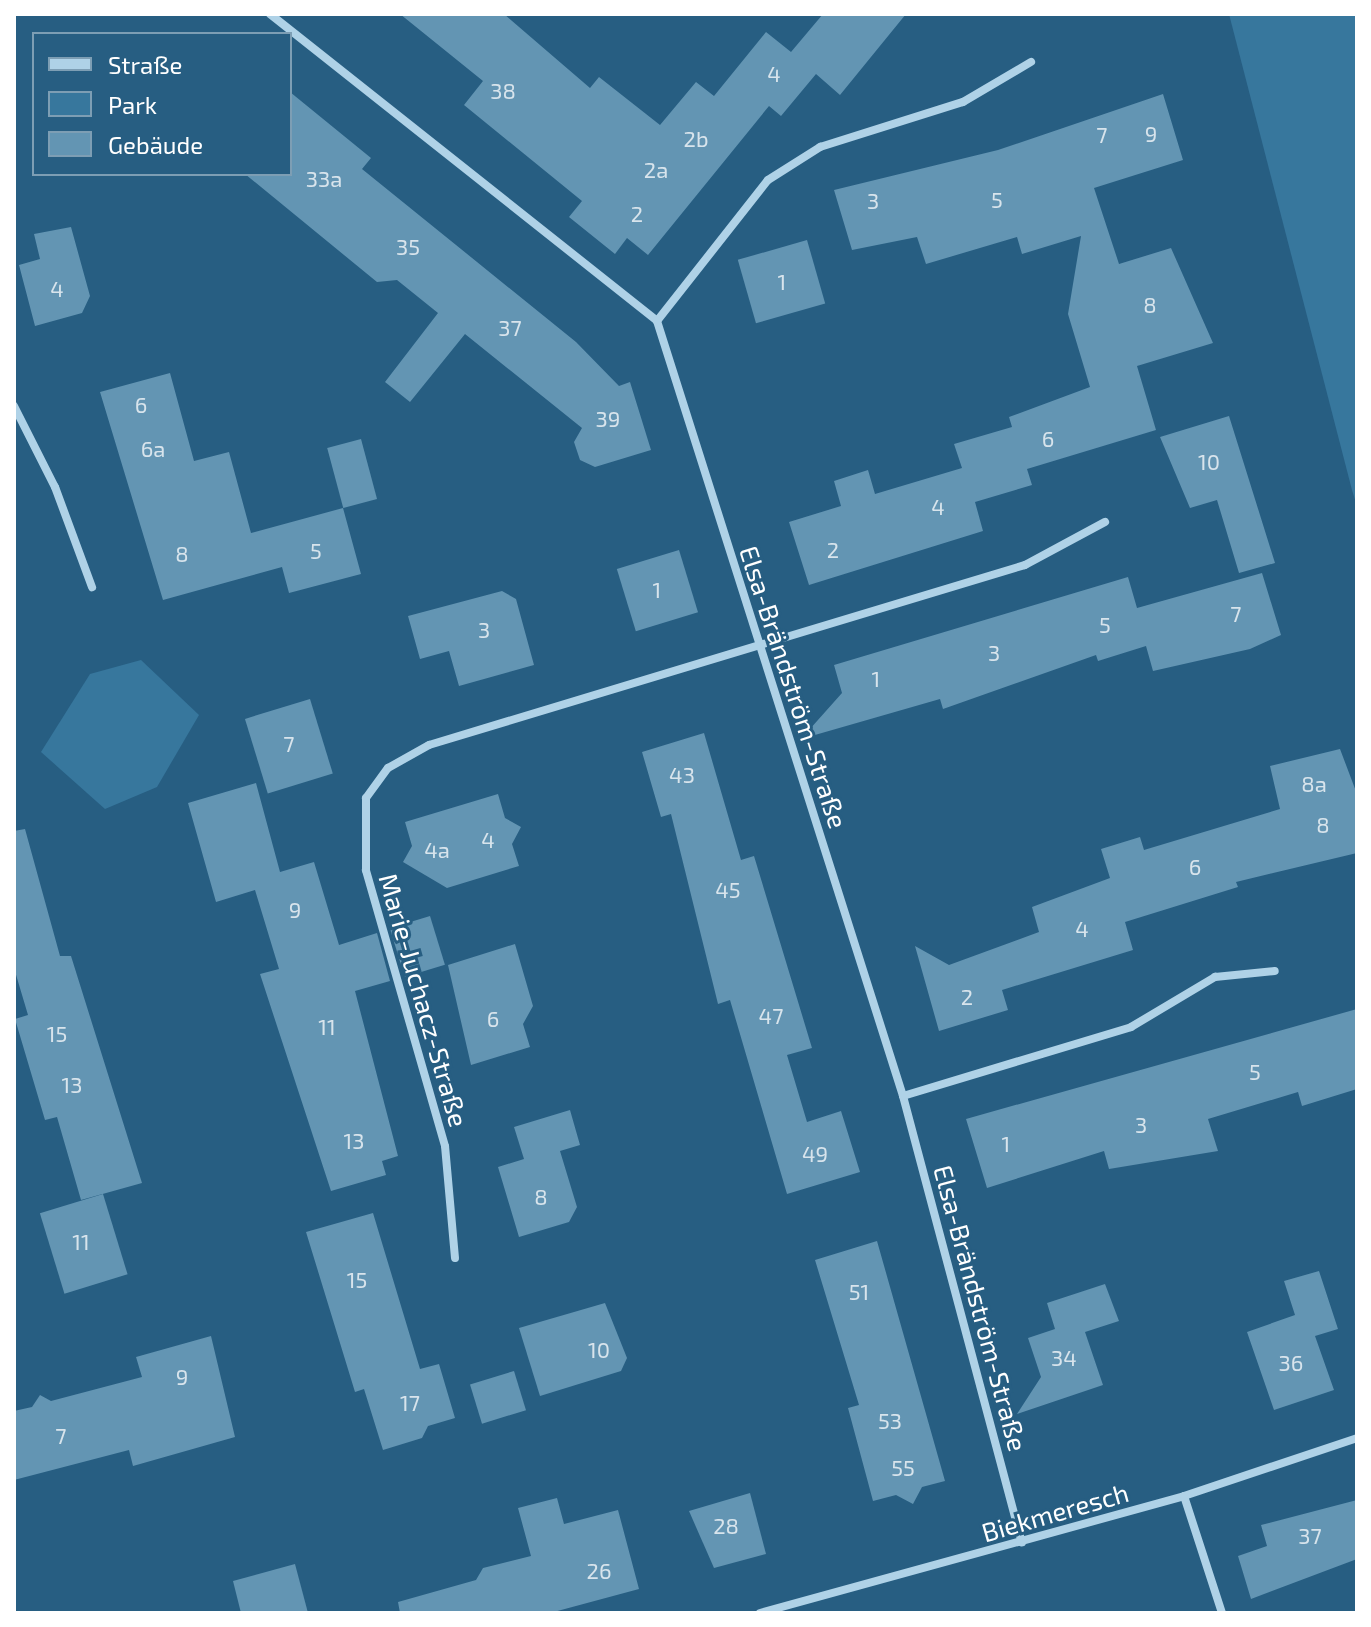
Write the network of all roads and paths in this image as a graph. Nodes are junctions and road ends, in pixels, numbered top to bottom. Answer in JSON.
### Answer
{"nodes":[{"id":1,"x":270,"y":14,"type":"edge"},
{"id":2,"x":1031,"y":62,"type":"dead end"},
{"id":3,"x":657,"y":321,"type":"junction"},
{"id":4,"x":14,"y":406,"type":"edge"},
{"id":5,"x":1105,"y":522,"type":"dead end"},
{"id":6,"x":92,"y":587,"type":"dead end"},
{"id":7,"x":760,"y":645,"type":"junction"},
{"id":8,"x":1275,"y":971,"type":"dead end"},
{"id":9,"x":903,"y":1096,"type":"junction"},
{"id":10,"x":455,"y":1258,"type":"dead end"},
{"id":11,"x":1357,"y":1438,"type":"edge"},
{"id":12,"x":1184,"y":1496,"type":"junction"},
{"id":13,"x":1022,"y":1542,"type":"junction"},
{"id":14,"x":760,"y":1613,"type":"edge"},
{"id":15,"x":1222,"y":1613,"type":"edge"}],
"edges":[{"from":1,"to":3,"type":"street"},
{"from":2,"to":3,"type":"street"},
{"from":3,"to":7,"type":"street","name":"Elsa-Brändström-Straße"},
{"from":4,"to":6,"type":"street"},
{"from":5,"to":7,"type":"street","name":"Marie-Juchacz-Straße"},
{"from":7,"to":9,"type":"street","name":"Elsa-Brändström-Straße"},
{"from":7,"to":10,"type":"street","name":"Marie-Juchacz-Straße"},
{"from":8,"to":9,"type":"street"},
{"from":9,"to":13,"type":"street","name":"Elsa-Brändström-Straße"},
{"from":11,"to":12,"type":"street","name":"Biekmeresch"},
{"from":12,"to":13,"type":"street","name":"Biekmeresch"},
{"from":12,"to":15,"type":"street"},
{"from":13,"to":14,"type":"street","name":"Biekmeresch"}]}
